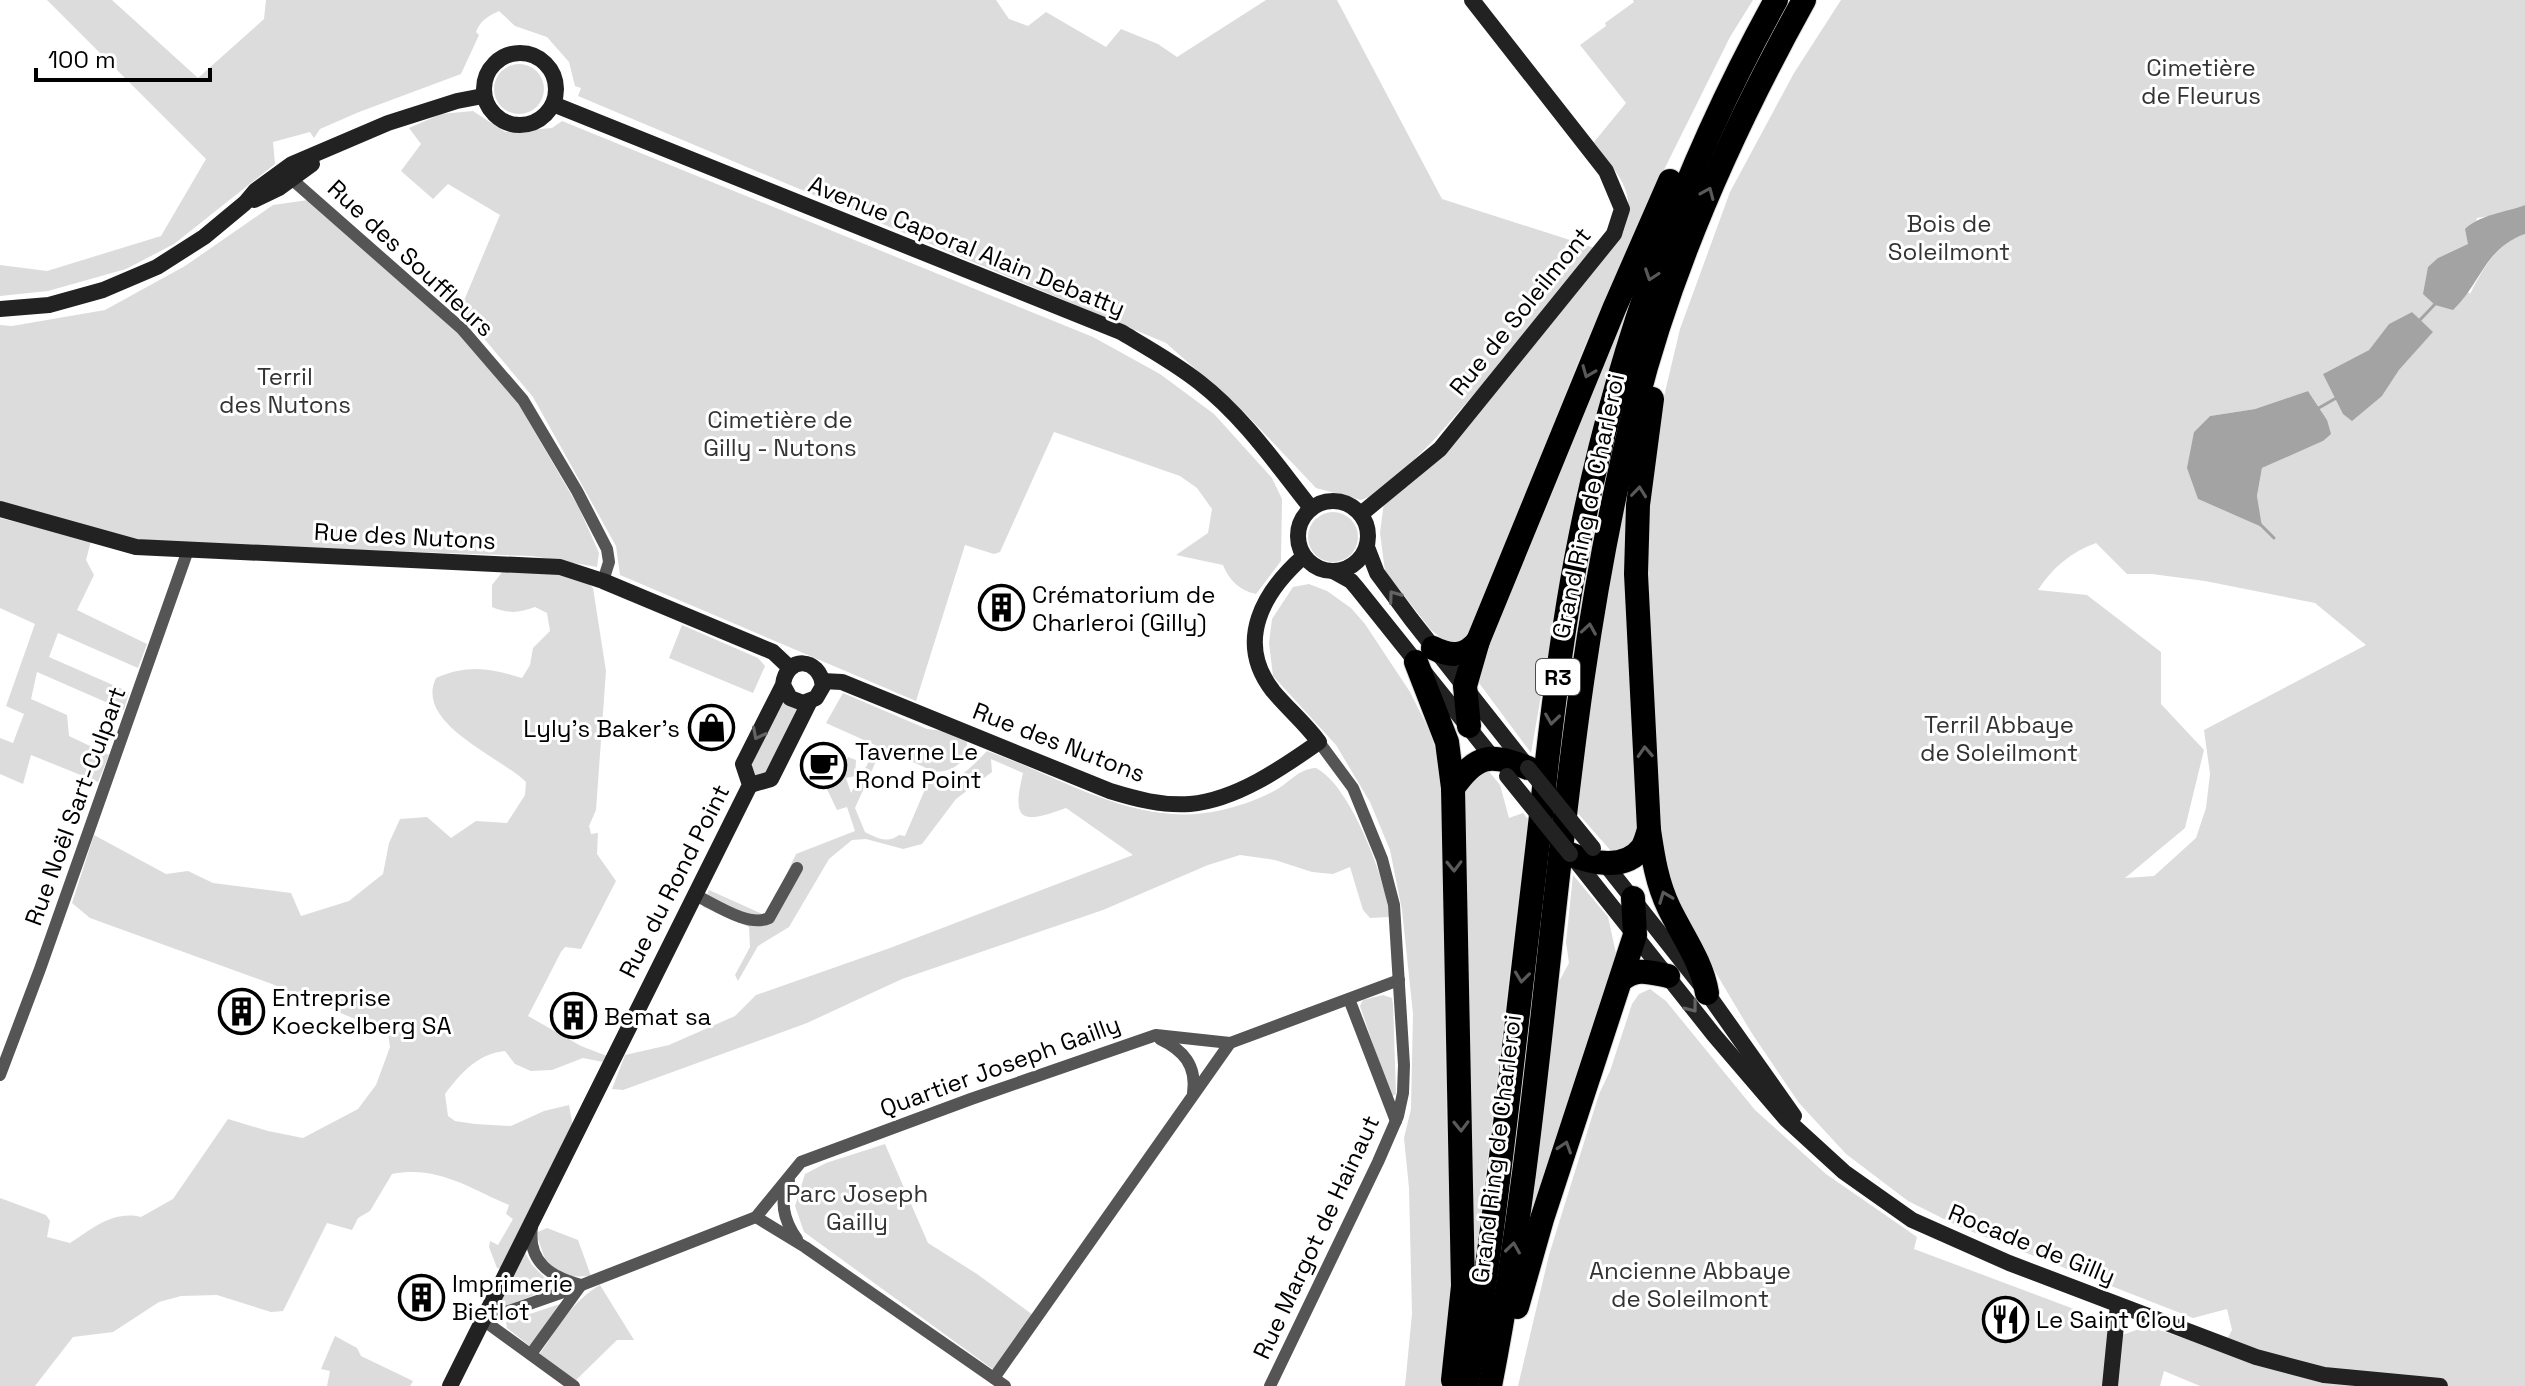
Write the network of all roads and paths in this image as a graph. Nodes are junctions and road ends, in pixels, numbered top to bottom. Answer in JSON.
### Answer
{"nodes":[{"id":1,"x":1472,"y":0,"type":"edge"},
{"id":2,"x":1768,"y":0,"type":"edge"},
{"id":3,"x":1776,"y":0,"type":"edge"},
{"id":4,"x":1804,"y":0,"type":"edge"},
{"id":5,"x":483,"y":96,"type":"junction"},
{"id":6,"x":553,"y":104,"type":"junction"},
{"id":7,"x":329,"y":150,"type":"junction"},
{"id":8,"x":295,"y":177,"type":"junction"},
{"id":9,"x":245,"y":203,"type":"junction"},
{"id":10,"x":0,"y":309,"type":"edge"},
{"id":11,"x":1661,"y":318,"type":"junction"},
{"id":12,"x":1311,"y":508,"type":"junction"},
{"id":13,"x":0,"y":509,"type":"edge"},
{"id":14,"x":1361,"y":514,"type":"junction"},
{"id":15,"x":1367,"y":547,"type":"junction"},
{"id":16,"x":188,"y":550,"type":"junction"},
{"id":17,"x":1304,"y":556,"type":"junction"},
{"id":18,"x":1333,"y":571,"type":"junction"},
{"id":19,"x":603,"y":581,"type":"junction"},
{"id":20,"x":1478,"y":641,"type":"junction"},
{"id":21,"x":1424,"y":655,"type":"junction"},
{"id":22,"x":786,"y":676,"type":"junction"},
{"id":23,"x":822,"y":681,"type":"junction"},
{"id":24,"x":1465,"y":686,"type":"junction"},
{"id":25,"x":810,"y":701,"type":"junction"},
{"id":26,"x":1469,"y":726,"type":"junction"},
{"id":27,"x":1319,"y":742,"type":"junction"},
{"id":28,"x":1510,"y":761,"type":"junction"},
{"id":29,"x":750,"y":785,"type":"junction"},
{"id":30,"x":1453,"y":788,"type":"junction"},
{"id":31,"x":1649,"y":830,"type":"junction"},
{"id":32,"x":1589,"y":861,"type":"junction"},
{"id":33,"x":797,"y":868,"type":"dead end"},
{"id":34,"x":695,"y":895,"type":"junction"},
{"id":35,"x":1633,"y":898,"type":"junction"},
{"id":36,"x":1635,"y":935,"type":"junction"},
{"id":37,"x":1668,"y":976,"type":"junction"},
{"id":38,"x":1399,"y":980,"type":"junction"},
{"id":39,"x":1621,"y":980,"type":"junction"},
{"id":40,"x":1707,"y":993,"type":"junction"},
{"id":41,"x":1349,"y":999,"type":"junction"},
{"id":42,"x":1151,"y":1036,"type":"junction"},
{"id":43,"x":1230,"y":1043,"type":"junction"},
{"id":44,"x":0,"y":1075,"type":"edge"},
{"id":45,"x":1192,"y":1096,"type":"junction"},
{"id":46,"x":1396,"y":1121,"type":"junction"},
{"id":47,"x":1814,"y":1144,"type":"junction"},
{"id":48,"x":794,"y":1172,"type":"junction"},
{"id":49,"x":756,"y":1217,"type":"junction"},
{"id":50,"x":533,"y":1218,"type":"junction"},
{"id":51,"x":805,"y":1247,"type":"junction"},
{"id":52,"x":581,"y":1285,"type":"junction"},
{"id":53,"x":2118,"y":1305,"type":"junction"},
{"id":54,"x":483,"y":1320,"type":"junction"},
{"id":55,"x":1497,"y":1353,"type":"junction"},
{"id":56,"x":531,"y":1354,"type":"junction"},
{"id":57,"x":1000,"y":1382,"type":"edge"},
{"id":58,"x":450,"y":1386,"type":"edge"},
{"id":59,"x":574,"y":1386,"type":"edge"},
{"id":60,"x":1270,"y":1386,"type":"edge"},
{"id":61,"x":1452,"y":1386,"type":"edge"},
{"id":62,"x":1466,"y":1386,"type":"edge"},
{"id":63,"x":1490,"y":1386,"type":"edge"},
{"id":64,"x":2110,"y":1386,"type":"edge"},
{"id":65,"x":2440,"y":1386,"type":"edge"}],
"edges":[{"from":1,"to":14,"type":"main road","name":"Rue de Soleilmont"},
{"from":2,"to":20,"type":"highway","one_way":true},
{"from":3,"to":62,"type":"highway","name":"Grand Ring de Charleroi","number":"R3","one_way":true},
{"from":11,"to":4,"type":"highway","name":"Grand Ring de Charleroi","number":"R3","one_way":true},
{"from":5,"to":6,"type":"main road"},
{"from":5,"to":6,"type":"main road"},
{"from":5,"to":7,"type":"main road"},
{"from":6,"to":12,"type":"main road","name":"Avenue Caporal Alain Debatty"},
{"from":7,"to":8,"type":"main road"},
{"from":7,"to":9,"type":"main road"},
{"from":8,"to":9,"type":"main road"},
{"from":8,"to":19,"type":"street","name":"Rue des Souffleurs"},
{"from":9,"to":10,"type":"main road"},
{"from":31,"to":11,"type":"highway","one_way":true},
{"from":55,"to":11,"type":"highway","name":"Grand Ring de Charleroi","number":"R3","one_way":true},
{"from":12,"to":14,"type":"main road"},
{"from":12,"to":17,"type":"main road"},
{"from":13,"to":16,"type":"main road","name":"Rue des Nutons"},
{"from":14,"to":15,"type":"main road"},
{"from":15,"to":18,"type":"main road"},
{"from":21,"to":15,"type":"main road","one_way":true},
{"from":16,"to":19,"type":"main road","name":"Rue des Nutons"},
{"from":16,"to":44,"type":"street","name":"Rue Noël Sart-Culpart"},
{"from":17,"to":18,"type":"main road"},
{"from":17,"to":27,"type":"main road"},
{"from":18,"to":21,"type":"main road"},
{"from":19,"to":22,"type":"main road","name":"Rue des Nutons"},
{"from":20,"to":21,"type":"highway"},
{"from":20,"to":24,"type":"highway"},
{"from":21,"to":24,"type":"main road"},
{"from":21,"to":26,"type":"main road"},
{"from":21,"to":30,"type":"highway"},
{"from":22,"to":23,"type":"main road"},
{"from":22,"to":25,"type":"main road"},
{"from":22,"to":29,"type":"main road","name":"Rue du Rond Point","one_way":true},
{"from":23,"to":25,"type":"main road"},
{"from":23,"to":27,"type":"main road","name":"Rue des Nutons"},
{"from":24,"to":26,"type":"highway"},
{"from":24,"to":28,"type":"main road"},
{"from":25,"to":29,"type":"main road","name":"Rue du Rond Point"},
{"from":26,"to":28,"type":"main road"},
{"from":27,"to":38,"type":"street","name":"Rue Margot de Hainaut"},
{"from":28,"to":30,"type":"highway"},
{"from":28,"to":32,"type":"main road","bridge":true},
{"from":28,"to":32,"type":"main road","bridge":true},
{"from":29,"to":34,"type":"main road","name":"Rue du Rond Point"},
{"from":30,"to":61,"type":"highway","one_way":true},
{"from":31,"to":32,"type":"highway"},
{"from":40,"to":31,"type":"highway","one_way":true},
{"from":32,"to":35,"type":"main road"},
{"from":32,"to":36,"type":"main road"},
{"from":33,"to":34,"type":"street"},
{"from":34,"to":50,"type":"main road","name":"Rue du Rond Point"},
{"from":35,"to":36,"type":"highway"},
{"from":35,"to":40,"type":"main road"},
{"from":36,"to":37,"type":"main road"},
{"from":36,"to":39,"type":"highway"},
{"from":37,"to":39,"type":"highway"},
{"from":37,"to":47,"type":"main road","one_way":true},
{"from":38,"to":41,"type":"street","name":"Quartier Joseph Gailly"},
{"from":38,"to":46,"type":"street","name":"Rue Margot de Hainaut"},
{"from":55,"to":39,"type":"highway","one_way":true},
{"from":40,"to":47,"type":"main road"},
{"from":41,"to":43,"type":"street","name":"Quartier Joseph Gailly"},
{"from":41,"to":46,"type":"street"},
{"from":42,"to":43,"type":"street","name":"Quartier Joseph Gailly"},
{"from":42,"to":45,"type":"street"},
{"from":42,"to":48,"type":"street","name":"Quartier Joseph Gailly"},
{"from":43,"to":45,"type":"street"},
{"from":45,"to":57,"type":"street"},
{"from":46,"to":60,"type":"street","name":"Rue Margot de Hainaut"},
{"from":47,"to":53,"type":"main road","name":"Rocade de Gilly"},
{"from":48,"to":49,"type":"street","name":"Quartier Joseph Gailly"},
{"from":48,"to":51,"type":"street"},
{"from":49,"to":51,"type":"street"},
{"from":49,"to":52,"type":"street","name":"Quartier Joseph Gailly"},
{"from":50,"to":52,"type":"street"},
{"from":50,"to":54,"type":"main road","name":"Rue du Rond Point"},
{"from":51,"to":57,"type":"street"},
{"from":52,"to":54,"type":"street","name":"Quartier Joseph Gailly"},
{"from":52,"to":56,"type":"street"},
{"from":53,"to":64,"type":"main road"},
{"from":53,"to":65,"type":"main road","name":"Rocade de Gilly"},
{"from":54,"to":56,"type":"street"},
{"from":54,"to":58,"type":"main road","name":"Rue du Rond Point"},
{"from":55,"to":63,"type":"highway","name":"Grand Ring de Charleroi","number":"R3"},
{"from":56,"to":59,"type":"street"}]}
